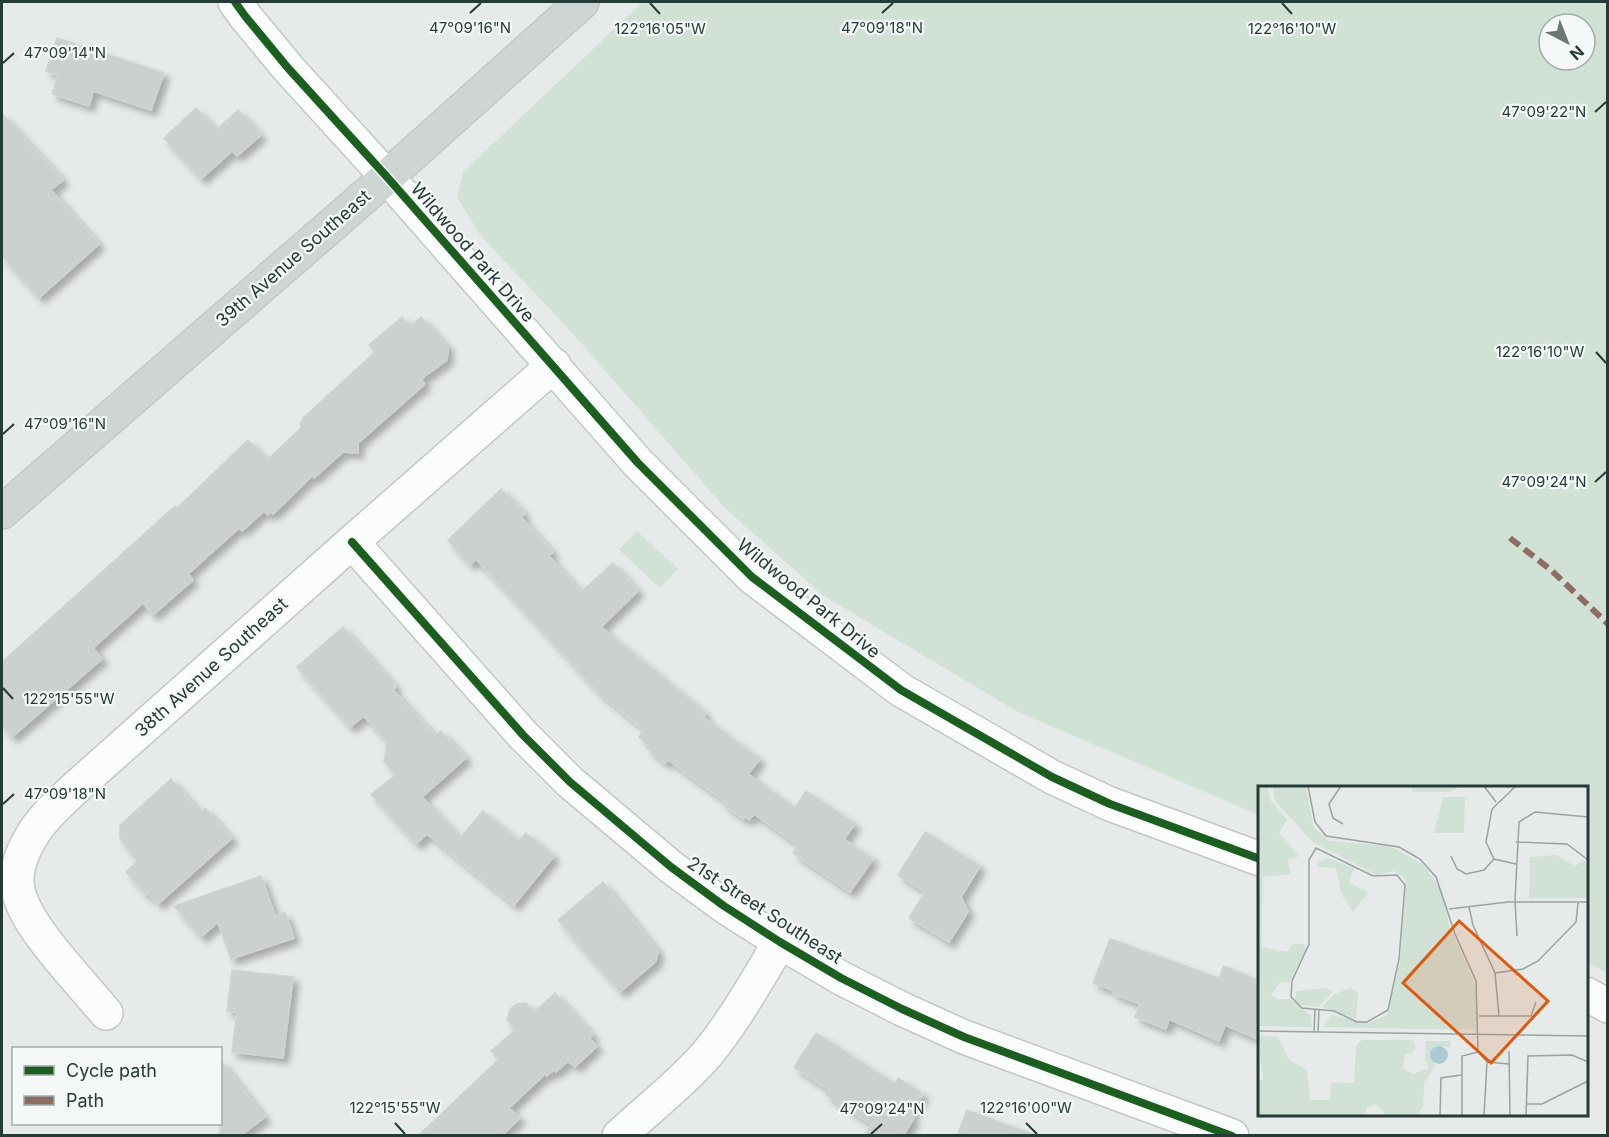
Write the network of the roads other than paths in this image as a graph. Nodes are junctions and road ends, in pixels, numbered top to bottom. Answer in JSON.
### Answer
{"nodes":[{"id":1,"x":235,"y":2,"type":"edge"},
{"id":2,"x":582,"y":2,"type":"edge"},
{"id":3,"x":387,"y":177,"type":"junction"},
{"id":4,"x":554,"y":365,"type":"junction"},
{"id":5,"x":2,"y":512,"type":"edge"},
{"id":6,"x":352,"y":542,"type":"junction"},
{"id":7,"x":1258,"y":858,"type":"edge"},
{"id":8,"x":780,"y":942,"type":"junction"},
{"id":9,"x":1588,"y":995,"type":"edge"},
{"id":10,"x":1608,"y":1006,"type":"edge"},
{"id":11,"x":106,"y":1013,"type":"dead end"},
{"id":12,"x":619,"y":1136,"type":"edge"},
{"id":13,"x":1232,"y":1136,"type":"edge"}],
"edges":[{"from":1,"to":3,"type":"street","name":"Wildwood Park Drive"},
{"from":2,"to":3,"type":"main road","name":"39th Avenue Southeast"},
{"from":3,"to":4,"type":"street","name":"Wildwood Park Drive"},
{"from":3,"to":5,"type":"main road","name":"39th Avenue Southeast"},
{"from":4,"to":6,"type":"street","name":"38th Avenue Southeast"},
{"from":4,"to":7,"type":"street","name":"Wildwood Park Drive"},
{"from":6,"to":8,"type":"street","name":"21st Street Southeast"},
{"from":6,"to":11,"type":"street","name":"38th Avenue Southeast"},
{"from":8,"to":12,"type":"street"},
{"from":8,"to":13,"type":"street","name":"21st Street Southeast"},
{"from":9,"to":10,"type":"street"}]}
